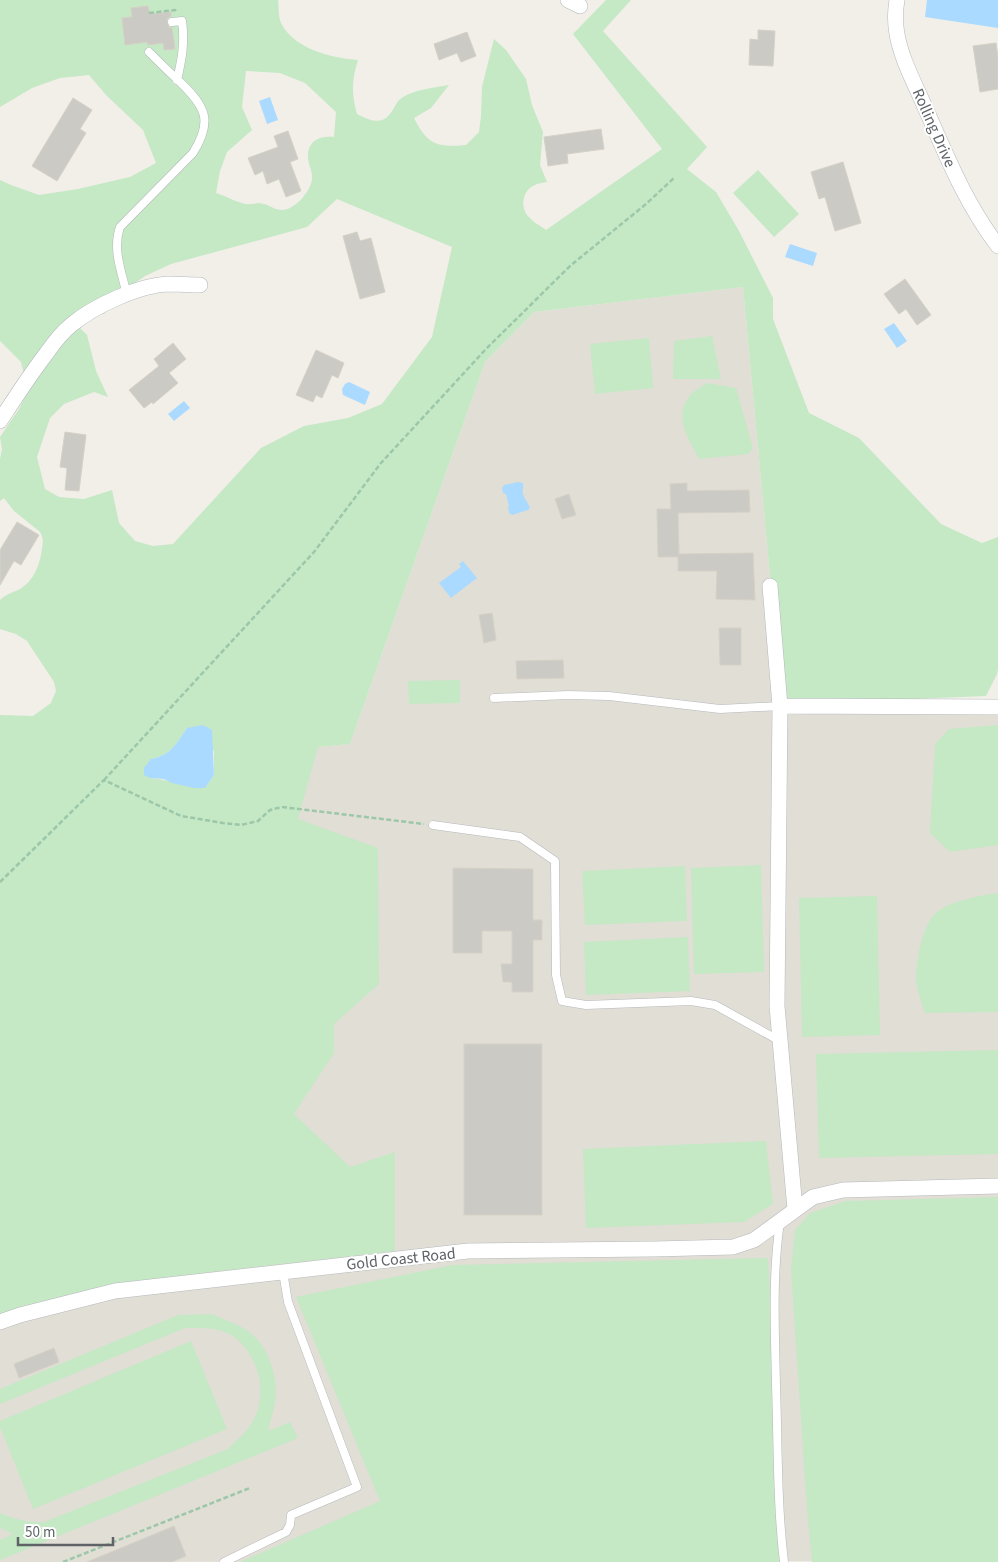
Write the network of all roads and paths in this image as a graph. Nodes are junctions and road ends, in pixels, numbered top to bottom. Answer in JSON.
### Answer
{"nodes":[{"id":1,"x":898,"y":0,"type":"edge"},
{"id":2,"x":172,"y":22,"type":"dead end"},
{"id":3,"x":148,"y":52,"type":"dead end"},
{"id":4,"x":178,"y":80,"type":"junction"},
{"id":5,"x":675,"y":177,"type":"dead end"},
{"id":6,"x":998,"y":246,"type":"edge"},
{"id":7,"x":200,"y":285,"type":"dead end"},
{"id":8,"x":127,"y":295,"type":"junction"},
{"id":9,"x":0,"y":421,"type":"edge"},
{"id":10,"x":770,"y":586,"type":"dead end"},
{"id":11,"x":494,"y":698,"type":"dead end"},
{"id":12,"x":780,"y":706,"type":"junction"},
{"id":13,"x":998,"y":706,"type":"edge"},
{"id":14,"x":104,"y":780,"type":"junction"},
{"id":15,"x":433,"y":825,"type":"joint"},
{"id":16,"x":0,"y":882,"type":"edge"},
{"id":17,"x":780,"y":1041,"type":"junction"},
{"id":18,"x":998,"y":1186,"type":"edge"},
{"id":19,"x":795,"y":1209,"type":"junction"},
{"id":20,"x":780,"y":1221,"type":"junction"},
{"id":21,"x":282,"y":1272,"type":"junction"},
{"id":22,"x":0,"y":1322,"type":"edge"},
{"id":23,"x":250,"y":1488,"type":"dead end"},
{"id":24,"x":63,"y":1562,"type":"edge"},
{"id":25,"x":224,"y":1562,"type":"edge"},
{"id":26,"x":784,"y":1562,"type":"edge"}],
"edges":[{"from":1,"to":6,"type":"street","name":"Rolling Drive"},
{"from":2,"to":4,"type":"lane"},
{"from":3,"to":4,"type":"lane"},
{"from":4,"to":8,"type":"lane"},
{"from":5,"to":14,"type":"path"},
{"from":7,"to":8,"type":"street"},
{"from":8,"to":9,"type":"street"},
{"from":10,"to":12,"type":"street"},
{"from":11,"to":12,"type":"lane"},
{"from":12,"to":13,"type":"street"},
{"from":12,"to":17,"type":"street"},
{"from":14,"to":15,"type":"path"},
{"from":14,"to":16,"type":"path"},
{"from":15,"to":17,"type":"lane"},
{"from":17,"to":19,"type":"street"},
{"from":18,"to":19,"type":"street","name":"Gold Coast Road"},
{"from":19,"to":20,"type":"street","name":"Gold Coast Road"},
{"from":20,"to":21,"type":"street","name":"Gold Coast Road"},
{"from":20,"to":26,"type":"lane"},
{"from":21,"to":22,"type":"street","name":"Gold Coast Road"},
{"from":21,"to":25,"type":"lane"},
{"from":23,"to":24,"type":"path"}]}
